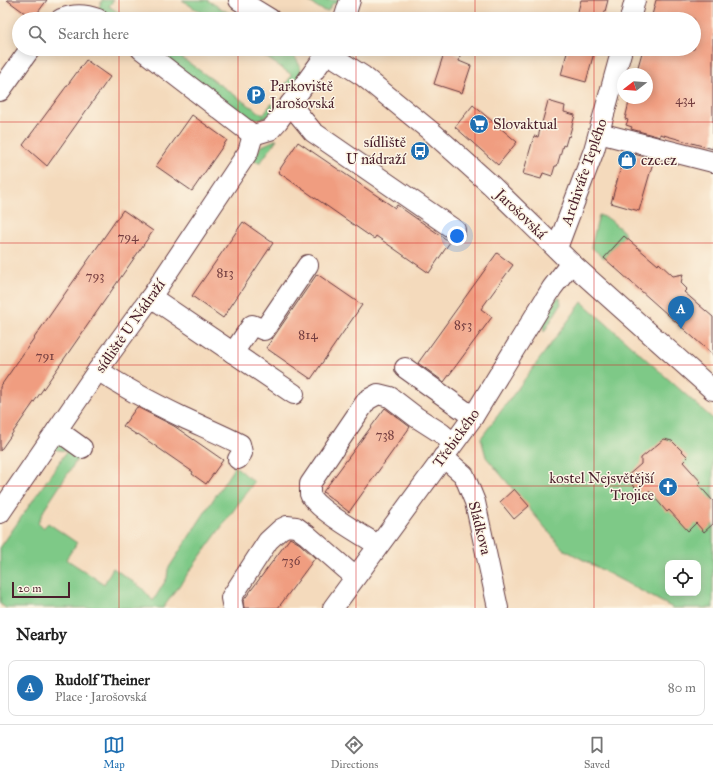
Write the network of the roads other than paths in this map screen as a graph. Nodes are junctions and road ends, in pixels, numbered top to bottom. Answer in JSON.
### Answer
{"nodes":[{"id":1,"x":239,"y":0,"type":"edge"},
{"id":2,"x":350,"y":0,"type":"edge"},
{"id":3,"x":635,"y":0,"type":"edge"},
{"id":4,"x":259,"y":12,"type":"edge"},
{"id":5,"x":346,"y":12,"type":"edge"},
{"id":6,"x":632,"y":12,"type":"edge"},
{"id":7,"x":25,"y":56,"type":"edge"},
{"id":8,"x":150,"y":56,"type":"edge"},
{"id":9,"x":322,"y":56,"type":"edge"},
{"id":10,"x":335,"y":56,"type":"edge"},
{"id":11,"x":620,"y":56,"type":"edge"},
{"id":12,"x":0,"y":91,"type":"edge"},
{"id":13,"x":290,"y":104,"type":"junction"},
{"id":14,"x":599,"y":133,"type":"junction"},
{"id":15,"x":253,"y":135,"type":"junction"},
{"id":16,"x":713,"y":162,"type":"edge"},
{"id":17,"x":455,"y":230,"type":"dead end"},
{"id":18,"x":557,"y":248,"type":"junction"},
{"id":19,"x":571,"y":263,"type":"junction"},
{"id":20,"x":308,"y":265,"type":"dead end"},
{"id":21,"x":151,"y":297,"type":"junction"},
{"id":22,"x":233,"y":353,"type":"junction"},
{"id":23,"x":405,"y":368,"type":"dead end"},
{"id":24,"x":98,"y":370,"type":"junction"},
{"id":25,"x":713,"y":390,"type":"edge"},
{"id":26,"x":294,"y":394,"type":"dead end"},
{"id":27,"x":473,"y":416,"type":"junction"},
{"id":28,"x":57,"y":430,"type":"junction"},
{"id":29,"x":82,"y":448,"type":"dead end"},
{"id":30,"x":448,"y":450,"type":"junction"},
{"id":31,"x":238,"y":459,"type":"dead end"},
{"id":32,"x":0,"y":513,"type":"edge"},
{"id":33,"x":378,"y":545,"type":"junction"},
{"id":34,"x":355,"y":577,"type":"junction"},
{"id":35,"x":494,"y":607,"type":"edge"},
{"id":36,"x":233,"y":608,"type":"edge"},
{"id":37,"x":333,"y":608,"type":"edge"}],
"edges":[{"from":1,"to":4,"type":"street"},
{"from":2,"to":5,"type":"street"},
{"from":3,"to":6,"type":"street"},
{"from":7,"to":12,"type":"street"},
{"from":8,"to":15,"type":"street"},
{"from":9,"to":13,"type":"street"},
{"from":10,"to":18,"type":"street","name":"Jarošovská"},
{"from":11,"to":14,"type":"street","name":"Archiváře Teplého"},
{"from":13,"to":15,"type":"street"},
{"from":13,"to":17,"type":"street"},
{"from":14,"to":16,"type":"street"},
{"from":14,"to":18,"type":"street","name":"Archiváře Teplého"},
{"from":15,"to":21,"type":"street","name":"sídliště U Nádraží"},
{"from":18,"to":19,"type":"street","name":"Jarošovská"},
{"from":19,"to":25,"type":"street","name":"Jarošovská"},
{"from":19,"to":27,"type":"street","name":"Třebického"},
{"from":20,"to":22,"type":"street"},
{"from":21,"to":22,"type":"street"},
{"from":21,"to":24,"type":"street","name":"sídliště U Nádraží"},
{"from":22,"to":26,"type":"street"},
{"from":23,"to":27,"type":"street"},
{"from":24,"to":28,"type":"street","name":"sídliště U Nádraží"},
{"from":24,"to":31,"type":"street"},
{"from":27,"to":30,"type":"street","name":"Třebického"},
{"from":28,"to":29,"type":"street"},
{"from":28,"to":32,"type":"street","name":"sídliště U Nádraží"},
{"from":30,"to":33,"type":"street","name":"Třebického"},
{"from":30,"to":33,"type":"street","name":"Sládkova"},
{"from":30,"to":35,"type":"street","name":"Sládkova"},
{"from":33,"to":34,"type":"street","name":"Třebického"},
{"from":34,"to":36,"type":"street"},
{"from":34,"to":37,"type":"street","name":"Třebického"}]}
